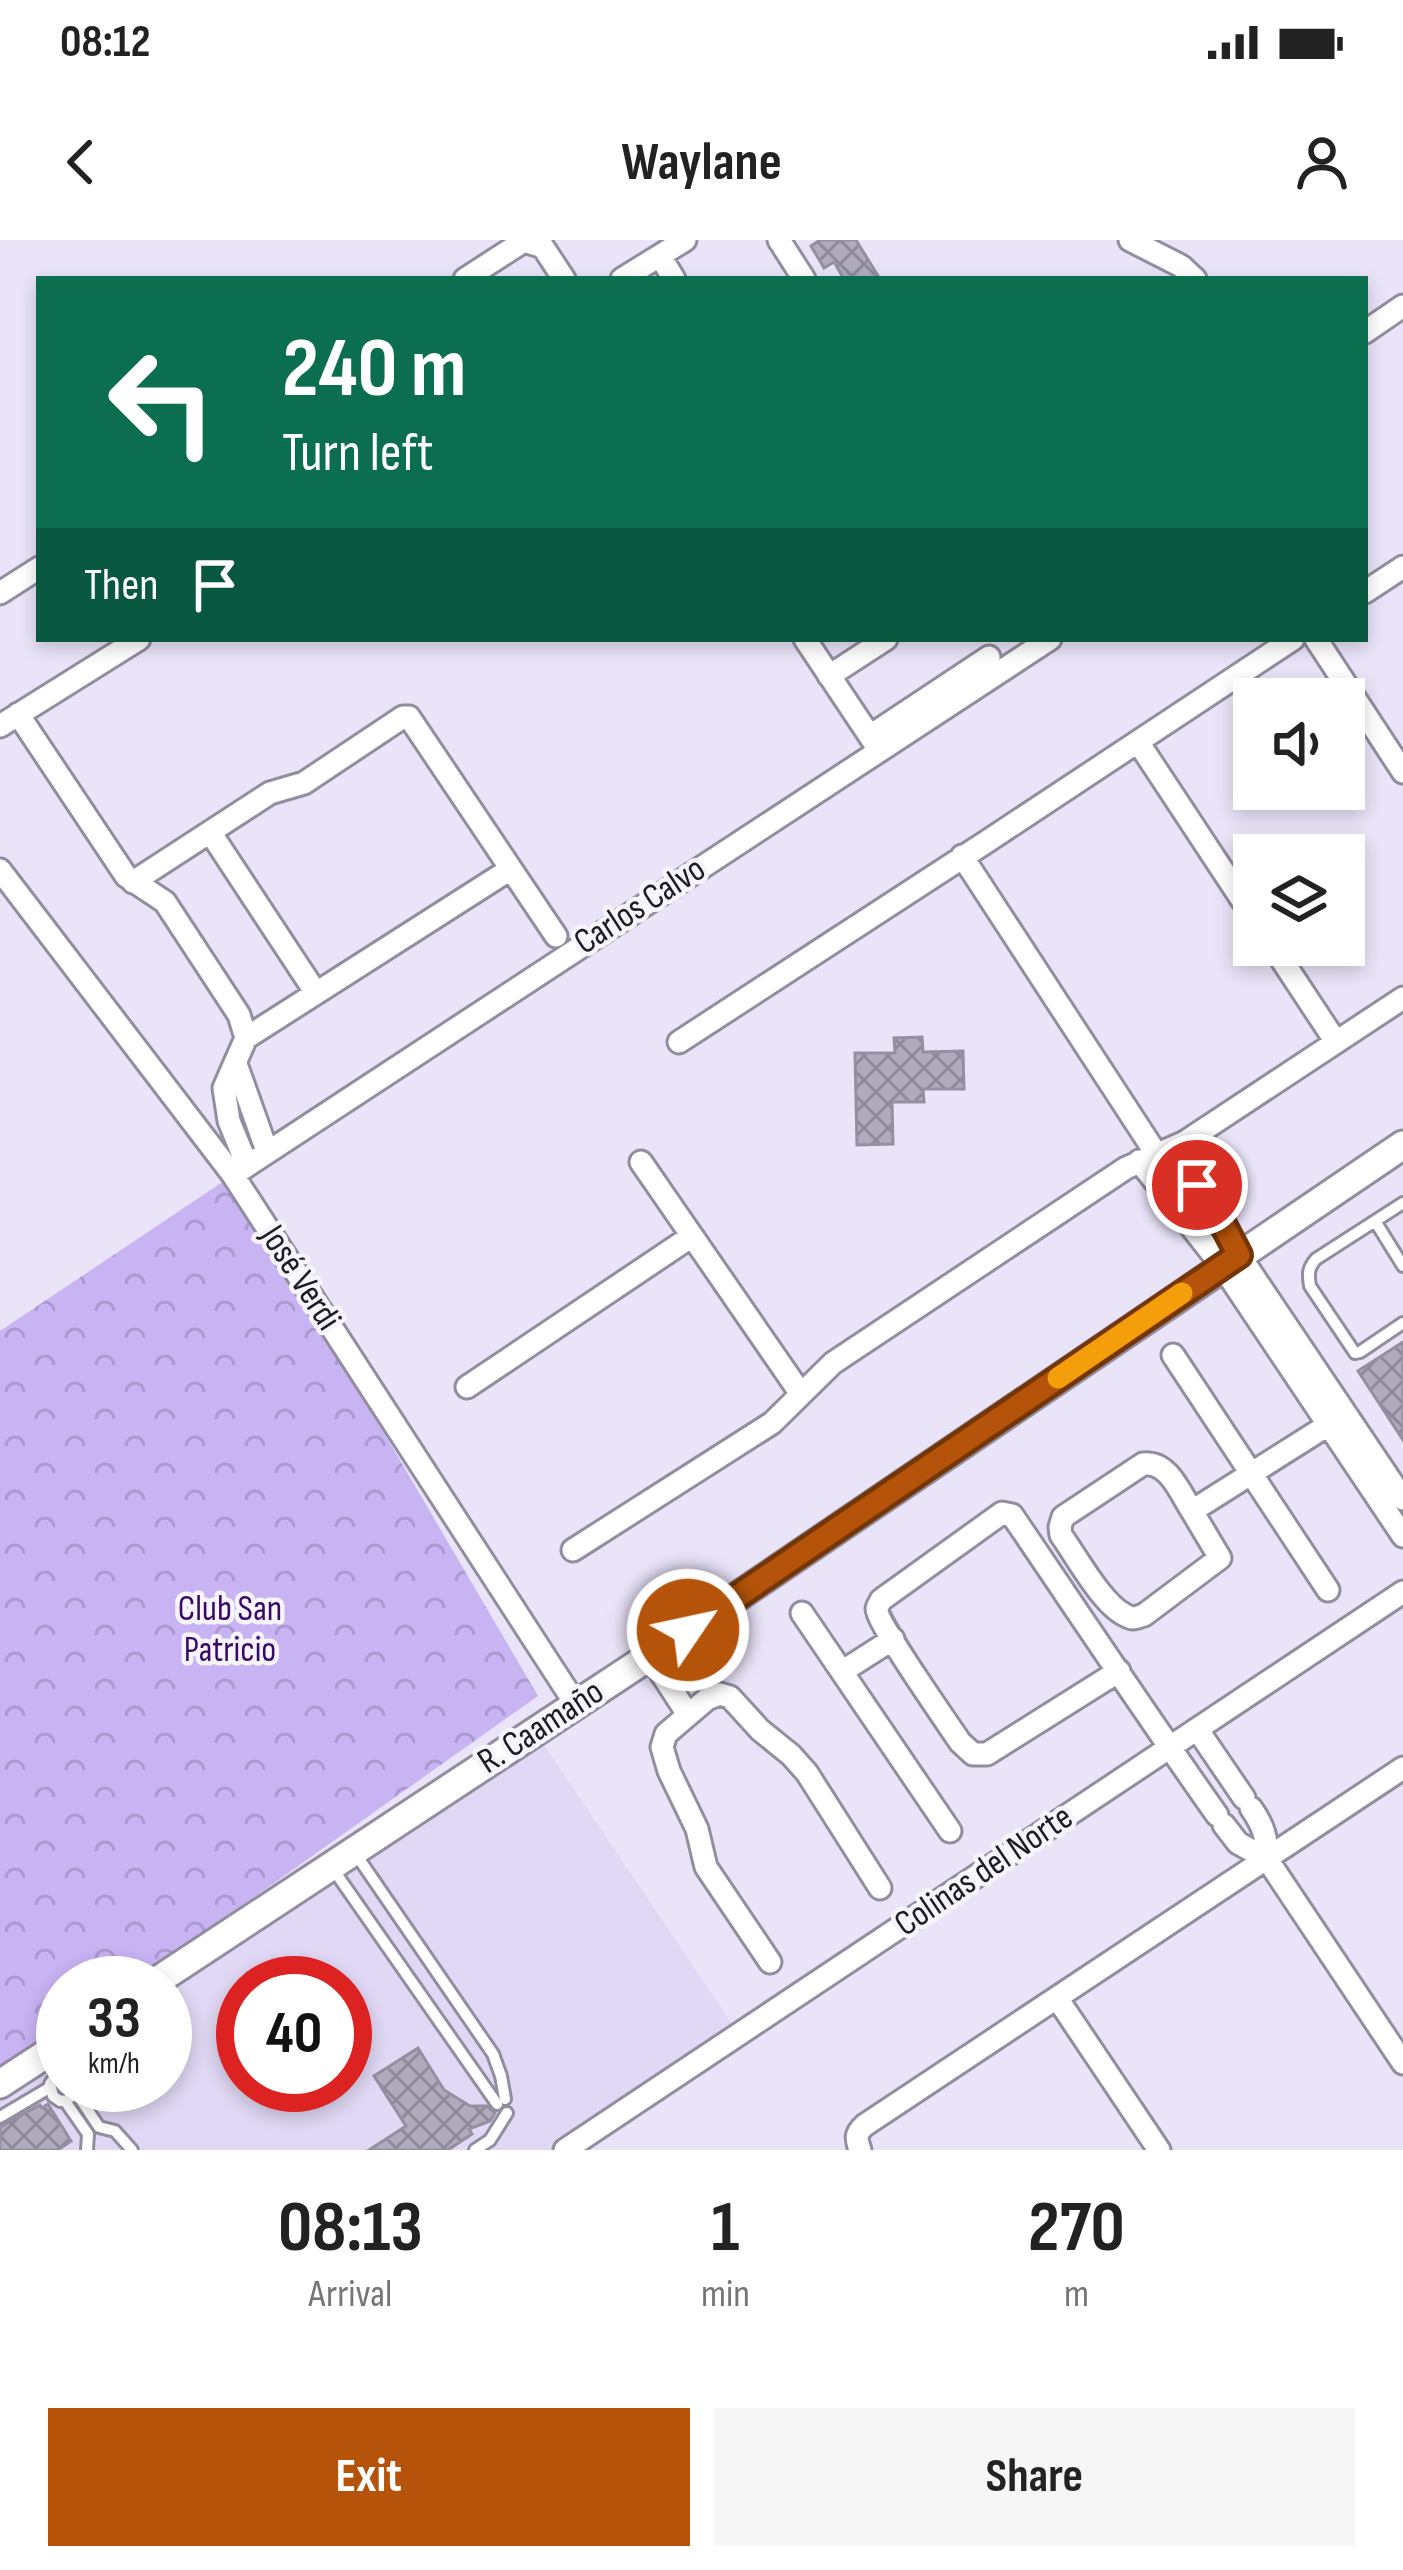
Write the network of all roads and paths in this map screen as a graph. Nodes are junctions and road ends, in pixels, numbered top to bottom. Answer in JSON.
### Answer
{"nodes":[{"id":1,"x":685,"y":240,"type":"edge"},
{"id":2,"x":779,"y":240,"type":"edge"},
{"id":3,"x":1130,"y":240,"type":"edge"},
{"id":4,"x":535,"y":243,"type":"edge"},
{"id":5,"x":1162,"y":248,"type":"edge"},
{"id":6,"x":660,"y":256,"type":"junction"},
{"id":7,"x":469,"y":276,"type":"edge"},
{"id":8,"x":562,"y":276,"type":"edge"},
{"id":9,"x":627,"y":276,"type":"edge"},
{"id":10,"x":672,"y":276,"type":"edge"},
{"id":11,"x":802,"y":276,"type":"edge"},
{"id":12,"x":1176,"y":276,"type":"edge"},
{"id":13,"x":1192,"y":276,"type":"edge"},
{"id":14,"x":1403,"y":305,"type":"edge"},
{"id":15,"x":1368,"y":330,"type":"edge"},
{"id":16,"x":1403,"y":566,"type":"edge"},
{"id":17,"x":36,"y":570,"type":"edge"},
{"id":18,"x":1368,"y":590,"type":"edge"},
{"id":19,"x":0,"y":593,"type":"edge"},
{"id":20,"x":134,"y":642,"type":"edge"},
{"id":21,"x":807,"y":642,"type":"edge"},
{"id":22,"x":881,"y":642,"type":"edge"},
{"id":23,"x":1045,"y":642,"type":"edge"},
{"id":24,"x":1288,"y":642,"type":"edge"},
{"id":25,"x":1318,"y":642,"type":"edge"},
{"id":26,"x":989,"y":657,"type":"dead end"},
{"id":27,"x":830,"y":676,"type":"junction"},
{"id":28,"x":9,"y":720,"type":"edge"},
{"id":29,"x":874,"y":742,"type":"junction"},
{"id":30,"x":1138,"y":742,"type":"junction"},
{"id":31,"x":1403,"y":772,"type":"edge"},
{"id":32,"x":210,"y":832,"type":"junction"},
{"id":33,"x":962,"y":856,"type":"junction"},
{"id":34,"x":0,"y":870,"type":"edge"},
{"id":35,"x":509,"y":870,"type":"junction"},
{"id":36,"x":133,"y":882,"type":"junction"},
{"id":37,"x":1233,"y":886,"type":"edge"},
{"id":38,"x":556,"y":936,"type":"dead end"},
{"id":39,"x":1286,"y":966,"type":"edge"},
{"id":40,"x":316,"y":994,"type":"junction"},
{"id":41,"x":1403,"y":998,"type":"edge"},
{"id":42,"x":246,"y":1038,"type":"junction"},
{"id":43,"x":679,"y":1042,"type":"dead end"},
{"id":44,"x":1336,"y":1042,"type":"junction"},
{"id":45,"x":236,"y":1064,"type":"junction"},
{"id":46,"x":1403,"y":1145,"type":"edge"},
{"id":47,"x":267,"y":1151,"type":"junction"},
{"id":48,"x":1162,"y":1156,"type":"junction"},
{"id":49,"x":640,"y":1162,"type":"dead end"},
{"id":50,"x":240,"y":1170,"type":"junction"},
{"id":51,"x":1197,"y":1185,"type":"dead end"},
{"id":52,"x":1403,"y":1203,"type":"edge"},
{"id":53,"x":1376,"y":1221,"type":"junction"},
{"id":54,"x":692,"y":1236,"type":"junction"},
{"id":55,"x":1230,"y":1260,"type":"junction"},
{"id":56,"x":1403,"y":1266,"type":"edge"},
{"id":57,"x":1403,"y":1323,"type":"edge"},
{"id":58,"x":1174,"y":1355,"type":"dead end"},
{"id":59,"x":467,"y":1387,"type":"dead end"},
{"id":60,"x":801,"y":1394,"type":"junction"},
{"id":61,"x":1328,"y":1425,"type":"junction"},
{"id":62,"x":1250,"y":1474,"type":"junction"},
{"id":63,"x":1403,"y":1499,"type":"edge"},
{"id":64,"x":1192,"y":1511,"type":"junction"},
{"id":65,"x":1403,"y":1536,"type":"edge"},
{"id":66,"x":573,"y":1550,"type":"dead end"},
{"id":67,"x":1328,"y":1589,"type":"dead end"},
{"id":68,"x":1403,"y":1592,"type":"edge"},
{"id":69,"x":802,"y":1613,"type":"dead end"},
{"id":70,"x":893,"y":1639,"type":"junction"},
{"id":71,"x":650,"y":1656,"type":"junction"},
{"id":72,"x":843,"y":1671,"type":"junction"},
{"id":73,"x":1119,"y":1671,"type":"junction"},
{"id":74,"x":575,"y":1703,"type":"junction"},
{"id":75,"x":687,"y":1713,"type":"junction"},
{"id":76,"x":1197,"y":1729,"type":"junction"},
{"id":77,"x":1169,"y":1748,"type":"junction"},
{"id":78,"x":1403,"y":1768,"type":"edge"},
{"id":79,"x":950,"y":1831,"type":"dead end"},
{"id":80,"x":1267,"y":1858,"type":"junction"},
{"id":81,"x":343,"y":1859,"type":"junction"},
{"id":82,"x":880,"y":1888,"type":"dead end"},
{"id":83,"x":192,"y":1958,"type":"edge"},
{"id":84,"x":770,"y":1962,"type":"dead end"},
{"id":85,"x":1058,"y":1998,"type":"junction"},
{"id":86,"x":36,"y":2061,"type":"edge"},
{"id":87,"x":1403,"y":2063,"type":"edge"},
{"id":88,"x":0,"y":2084,"type":"edge"},
{"id":89,"x":36,"y":2096,"type":"edge"},
{"id":90,"x":75,"y":2112,"type":"edge"},
{"id":91,"x":86,"y":2112,"type":"edge"},
{"id":92,"x":0,"y":2117,"type":"edge"},
{"id":93,"x":503,"y":2119,"type":"dead end"},
{"id":94,"x":93,"y":2130,"type":"junction"},
{"id":95,"x":87,"y":2150,"type":"edge"},
{"id":96,"x":132,"y":2150,"type":"edge"},
{"id":97,"x":475,"y":2150,"type":"edge"},
{"id":98,"x":565,"y":2150,"type":"edge"},
{"id":99,"x":860,"y":2150,"type":"edge"},
{"id":100,"x":1159,"y":2150,"type":"edge"}],
"edges":[{"from":1,"to":6,"type":"street"},
{"from":2,"to":11,"type":"street"},
{"from":3,"to":5,"type":"street"},
{"from":4,"to":7,"type":"street"},
{"from":4,"to":8,"type":"street"},
{"from":5,"to":12,"type":"street"},
{"from":5,"to":13,"type":"street"},
{"from":6,"to":9,"type":"street"},
{"from":6,"to":10,"type":"street"},
{"from":14,"to":15,"type":"street"},
{"from":16,"to":18,"type":"street"},
{"from":17,"to":19,"type":"street"},
{"from":20,"to":28,"type":"street"},
{"from":21,"to":27,"type":"street"},
{"from":22,"to":27,"type":"street"},
{"from":23,"to":29,"type":"street","name":"Carlos Calvo"},
{"from":24,"to":30,"type":"street"},
{"from":25,"to":31,"type":"street"},
{"from":26,"to":29,"type":"street"},
{"from":27,"to":29,"type":"street"},
{"from":28,"to":36,"type":"street"},
{"from":29,"to":47,"type":"street","name":"Carlos Calvo"},
{"from":30,"to":33,"type":"street"},
{"from":30,"to":37,"type":"street"},
{"from":32,"to":35,"type":"street"},
{"from":32,"to":36,"type":"street"},
{"from":32,"to":40,"type":"street"},
{"from":33,"to":43,"type":"street"},
{"from":33,"to":48,"type":"street"},
{"from":34,"to":50,"type":"street","name":"José Verdi"},
{"from":35,"to":38,"type":"street"},
{"from":35,"to":40,"type":"street"},
{"from":36,"to":42,"type":"street"},
{"from":39,"to":44,"type":"street"},
{"from":40,"to":42,"type":"street"},
{"from":41,"to":44,"type":"street"},
{"from":42,"to":45,"type":"street"},
{"from":44,"to":48,"type":"street"},
{"from":45,"to":47,"type":"street"},
{"from":45,"to":50,"type":"street"},
{"from":46,"to":55,"type":"street","name":"R. Caamaño"},
{"from":47,"to":50,"type":"street","name":"Carlos Calvo"},
{"from":48,"to":55,"type":"street"},
{"from":48,"to":60,"type":"street"},
{"from":49,"to":54,"type":"street"},
{"from":50,"to":74,"type":"street","name":"José Verdi"},
{"from":51,"to":55,"type":"street"},
{"from":52,"to":53,"type":"lane"},
{"from":53,"to":56,"type":"lane"},
{"from":53,"to":57,"type":"lane"},
{"from":54,"to":59,"type":"street"},
{"from":54,"to":60,"type":"street"},
{"from":55,"to":61,"type":"street"},
{"from":55,"to":63,"type":"street"},
{"from":55,"to":71,"type":"street","name":"R. Caamaño"},
{"from":58,"to":62,"type":"street"},
{"from":60,"to":66,"type":"street"},
{"from":61,"to":62,"type":"street"},
{"from":61,"to":65,"type":"street"},
{"from":62,"to":64,"type":"street"},
{"from":62,"to":67,"type":"street"},
{"from":64,"to":64,"type":"street"},
{"from":68,"to":76,"type":"street","name":"Colinas del Norte"},
{"from":69,"to":72,"type":"street"},
{"from":70,"to":72,"type":"street"},
{"from":70,"to":73,"type":"street"},
{"from":70,"to":73,"type":"street"},
{"from":71,"to":74,"type":"street","name":"R. Caamaño"},
{"from":71,"to":75,"type":"street"},
{"from":72,"to":79,"type":"street"},
{"from":73,"to":77,"type":"street"},
{"from":74,"to":81,"type":"street","name":"R. Caamaño"},
{"from":75,"to":82,"type":"street"},
{"from":75,"to":84,"type":"street"},
{"from":76,"to":77,"type":"street","name":"Colinas del Norte"},
{"from":76,"to":80,"type":"street"},
{"from":77,"to":80,"type":"street"},
{"from":77,"to":98,"type":"street","name":"Colinas del Norte"},
{"from":78,"to":80,"type":"street"},
{"from":80,"to":85,"type":"street"},
{"from":80,"to":87,"type":"street"},
{"from":81,"to":81,"type":"lane"},
{"from":81,"to":83,"type":"street","name":"R. Caamaño"},
{"from":85,"to":99,"type":"street"},
{"from":85,"to":100,"type":"street"},
{"from":86,"to":88,"type":"street"},
{"from":89,"to":92,"type":"lane"},
{"from":90,"to":94,"type":"lane"},
{"from":91,"to":94,"type":"lane"},
{"from":93,"to":97,"type":"lane"},
{"from":94,"to":95,"type":"lane"},
{"from":94,"to":96,"type":"lane"}]}
